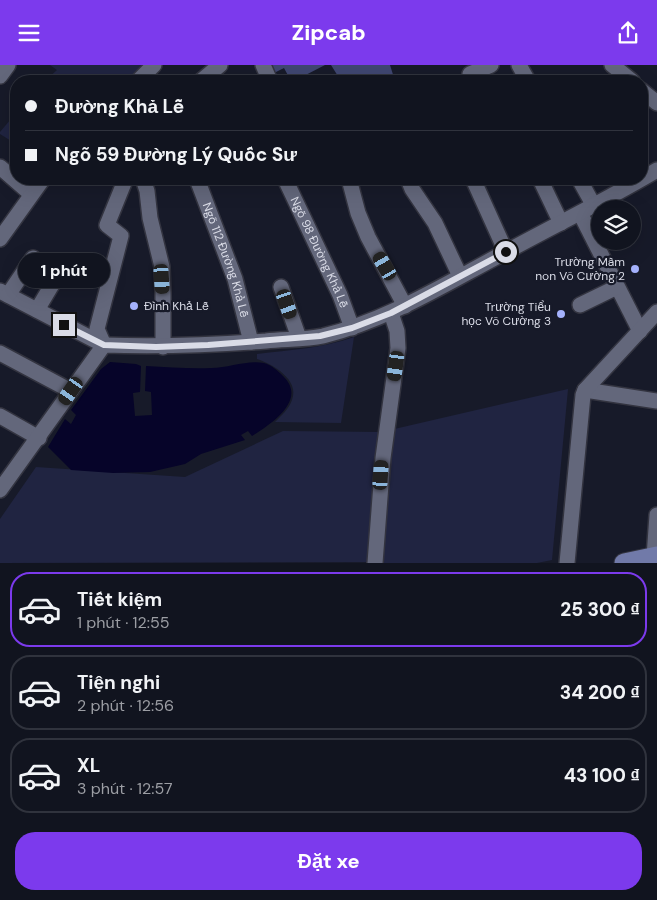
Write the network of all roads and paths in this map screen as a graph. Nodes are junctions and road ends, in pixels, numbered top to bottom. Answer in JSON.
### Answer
{"nodes":[{"id":1,"x":8,"y":65,"type":"edge"},
{"id":2,"x":154,"y":65,"type":"edge"},
{"id":3,"x":220,"y":65,"type":"edge"},
{"id":4,"x":491,"y":65,"type":"edge"},
{"id":5,"x":612,"y":65,"type":"edge"},
{"id":6,"x":470,"y":74,"type":"dead end"},
{"id":7,"x":144,"y":75,"type":"edge"},
{"id":8,"x":208,"y":75,"type":"edge"},
{"id":9,"x":624,"y":75,"type":"edge"},
{"id":10,"x":0,"y":76,"type":"edge"},
{"id":11,"x":17,"y":185,"type":"edge"},
{"id":12,"x":38,"y":185,"type":"edge"},
{"id":13,"x":123,"y":185,"type":"edge"},
{"id":14,"x":145,"y":185,"type":"edge"},
{"id":15,"x":199,"y":185,"type":"edge"},
{"id":16,"x":288,"y":185,"type":"edge"},
{"id":17,"x":351,"y":185,"type":"edge"},
{"id":18,"x":410,"y":185,"type":"edge"},
{"id":19,"x":476,"y":185,"type":"edge"},
{"id":20,"x":543,"y":185,"type":"edge"},
{"id":21,"x":583,"y":185,"type":"edge"},
{"id":22,"x":631,"y":185,"type":"edge"},
{"id":23,"x":31,"y":194,"type":"junction"},
{"id":24,"x":591,"y":200,"type":"edge"},
{"id":25,"x":604,"y":200,"type":"edge"},
{"id":26,"x":591,"y":208,"type":"edge"},
{"id":27,"x":580,"y":213,"type":"junction"},
{"id":28,"x":561,"y":223,"type":"junction"},
{"id":29,"x":0,"y":239,"type":"edge"},
{"id":30,"x":506,"y":252,"type":"junction"},
{"id":31,"x":34,"y":258,"type":"dead end"},
{"id":32,"x":59,"y":273,"type":"dead end"},
{"id":33,"x":460,"y":276,"type":"junction"},
{"id":34,"x":281,"y":287,"type":"dead end"},
{"id":35,"x":617,"y":287,"type":"junction"},
{"id":36,"x":4,"y":293,"type":"edge"},
{"id":37,"x":580,"y":305,"type":"dead end"},
{"id":38,"x":405,"y":306,"type":"junction"},
{"id":39,"x":37,"y":310,"type":"junction"},
{"id":40,"x":657,"y":312,"type":"edge"},
{"id":41,"x":391,"y":313,"type":"junction"},
{"id":42,"x":352,"y":328,"type":"junction"},
{"id":43,"x":640,"y":331,"type":"junction"},
{"id":44,"x":298,"y":338,"type":"junction"},
{"id":45,"x":250,"y":342,"type":"junction"},
{"id":46,"x":104,"y":345,"type":"junction"},
{"id":47,"x":163,"y":347,"type":"junction"},
{"id":48,"x":0,"y":353,"type":"edge"},
{"id":49,"x":585,"y":390,"type":"junction"},
{"id":50,"x":71,"y":391,"type":"junction"},
{"id":51,"x":657,"y":401,"type":"edge"},
{"id":52,"x":0,"y":417,"type":"edge"},
{"id":53,"x":39,"y":437,"type":"junction"},
{"id":54,"x":0,"y":490,"type":"edge"},
{"id":55,"x":657,"y":515,"type":"edge"},
{"id":56,"x":655,"y":556,"type":"edge"},
{"id":57,"x":375,"y":563,"type":"edge"},
{"id":58,"x":567,"y":563,"type":"edge"},
{"id":59,"x":624,"y":563,"type":"edge"}],
"edges":[{"from":1,"to":10,"type":"street"},
{"from":2,"to":7,"type":"street"},
{"from":3,"to":8,"type":"street"},
{"from":4,"to":6,"type":"street"},
{"from":5,"to":9,"type":"street"},
{"from":11,"to":23,"type":"street"},
{"from":12,"to":23,"type":"street"},
{"from":13,"to":46,"type":"street"},
{"from":14,"to":47,"type":"street"},
{"from":15,"to":45,"type":"street","name":"Ngõ 112 Đường Khả Lễ"},
{"from":16,"to":42,"type":"street","name":"Ngõ 98 Đường Khả Lễ"},
{"from":17,"to":38,"type":"street"},
{"from":18,"to":33,"type":"street"},
{"from":19,"to":30,"type":"street"},
{"from":20,"to":28,"type":"street"},
{"from":21,"to":24,"type":"street"},
{"from":22,"to":25,"type":"street"},
{"from":23,"to":29,"type":"street"},
{"from":26,"to":27,"type":"street"},
{"from":27,"to":28,"type":"street"},
{"from":27,"to":35,"type":"street"},
{"from":28,"to":30,"type":"street"},
{"from":30,"to":33,"type":"street"},
{"from":31,"to":36,"type":"street"},
{"from":32,"to":39,"type":"street"},
{"from":33,"to":38,"type":"street"},
{"from":34,"to":44,"type":"street"},
{"from":35,"to":37,"type":"street"},
{"from":35,"to":43,"type":"street"},
{"from":36,"to":39,"type":"street"},
{"from":38,"to":41,"type":"street"},
{"from":39,"to":46,"type":"street"},
{"from":40,"to":43,"type":"street"},
{"from":41,"to":42,"type":"street"},
{"from":41,"to":57,"type":"street"},
{"from":42,"to":44,"type":"street"},
{"from":43,"to":49,"type":"street"},
{"from":44,"to":45,"type":"street"},
{"from":45,"to":47,"type":"street"},
{"from":46,"to":47,"type":"street"},
{"from":46,"to":50,"type":"street"},
{"from":48,"to":50,"type":"street"},
{"from":49,"to":51,"type":"street"},
{"from":49,"to":58,"type":"street"},
{"from":50,"to":53,"type":"street"},
{"from":52,"to":53,"type":"street"},
{"from":53,"to":54,"type":"street"},
{"from":55,"to":56,"type":"street"},
{"from":56,"to":59,"type":"main road"}]}
